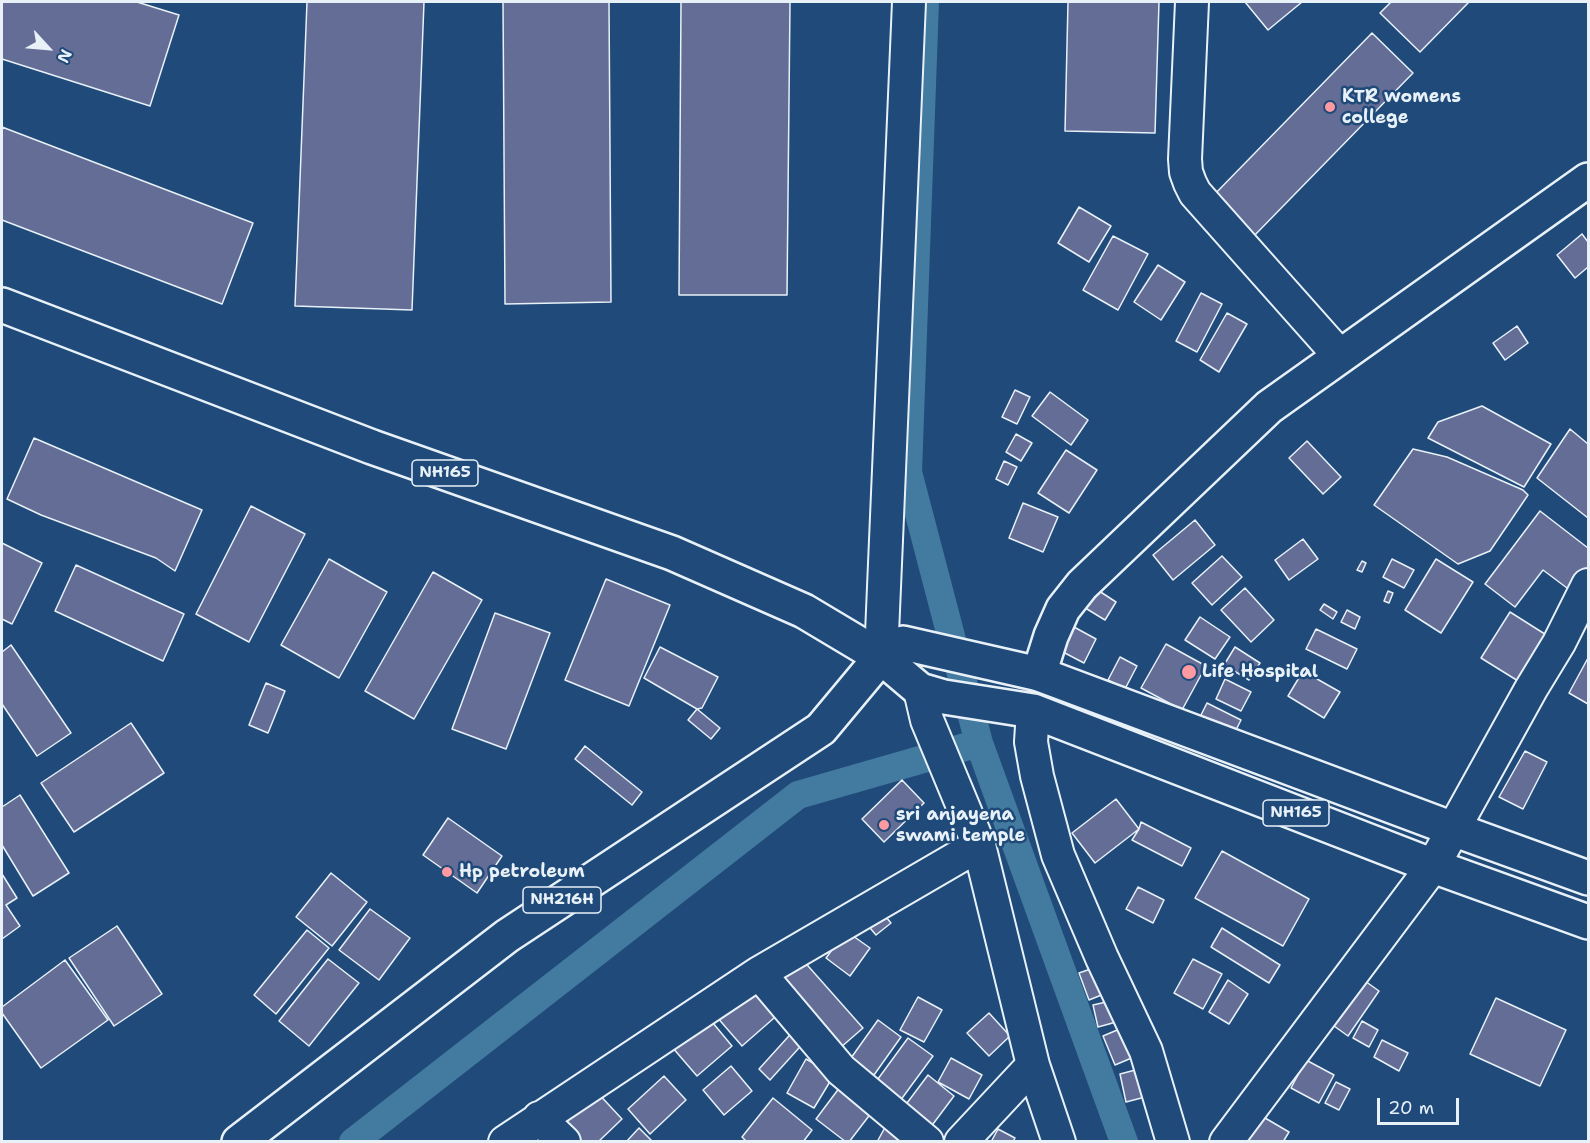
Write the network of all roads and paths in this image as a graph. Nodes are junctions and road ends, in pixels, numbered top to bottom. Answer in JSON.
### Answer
{"nodes":[{"id":1,"x":909,"y":2,"type":"edge"},
{"id":2,"x":1192,"y":2,"type":"edge"},
{"id":3,"x":1588,"y":180,"type":"edge"},
{"id":4,"x":2,"y":304,"type":"edge"},
{"id":5,"x":1341,"y":356,"type":"junction"},
{"id":6,"x":1588,"y":585,"type":"edge"},
{"id":7,"x":881,"y":657,"type":"junction"},
{"id":8,"x":1024,"y":671,"type":"junction"},
{"id":9,"x":930,"y":703,"type":"junction"},
{"id":10,"x":1018,"y":709,"type":"junction"},
{"id":11,"x":1453,"y":829,"type":"junction"},
{"id":12,"x":979,"y":845,"type":"junction"},
{"id":13,"x":1433,"y":866,"type":"junction"},
{"id":14,"x":1588,"y":878,"type":"edge"},
{"id":15,"x":1588,"y":922,"type":"edge"},
{"id":16,"x":759,"y":973,"type":"junction"},
{"id":17,"x":1033,"y":1065,"type":"junction"},
{"id":18,"x":539,"y":1118,"type":"junction"},
{"id":19,"x":239,"y":1142,"type":"edge"},
{"id":20,"x":505,"y":1142,"type":"edge"},
{"id":21,"x":564,"y":1142,"type":"edge"},
{"id":22,"x":927,"y":1142,"type":"edge"},
{"id":23,"x":961,"y":1142,"type":"edge"},
{"id":24,"x":1059,"y":1142,"type":"edge"},
{"id":25,"x":1173,"y":1142,"type":"edge"},
{"id":26,"x":1226,"y":1142,"type":"edge"}],
"edges":[{"from":1,"to":7,"type":"street"},
{"from":2,"to":5,"type":"street"},
{"from":3,"to":5,"type":"main road"},
{"from":4,"to":7,"type":"main road","number":"NH165"},
{"from":5,"to":8,"type":"main road"},
{"from":6,"to":11,"type":"street"},
{"from":7,"to":8,"type":"main road","number":"NH165"},
{"from":7,"to":9,"type":"main road","number":"NH165"},
{"from":7,"to":19,"type":"main road","number":"NH216H"},
{"from":8,"to":11,"type":"main road","number":"NH165"},
{"from":9,"to":10,"type":"main road","number":"NH165"},
{"from":9,"to":12,"type":"street"},
{"from":10,"to":13,"type":"main road","number":"NH165"},
{"from":10,"to":25,"type":"street"},
{"from":11,"to":13,"type":"street"},
{"from":11,"to":14,"type":"main road","number":"NH165"},
{"from":12,"to":16,"type":"street"},
{"from":12,"to":17,"type":"street"},
{"from":13,"to":15,"type":"main road","number":"NH165"},
{"from":13,"to":26,"type":"street"},
{"from":16,"to":18,"type":"street"},
{"from":16,"to":22,"type":"street"},
{"from":17,"to":23,"type":"street"},
{"from":17,"to":24,"type":"street"},
{"from":18,"to":20,"type":"street"},
{"from":18,"to":21,"type":"street"}]}
